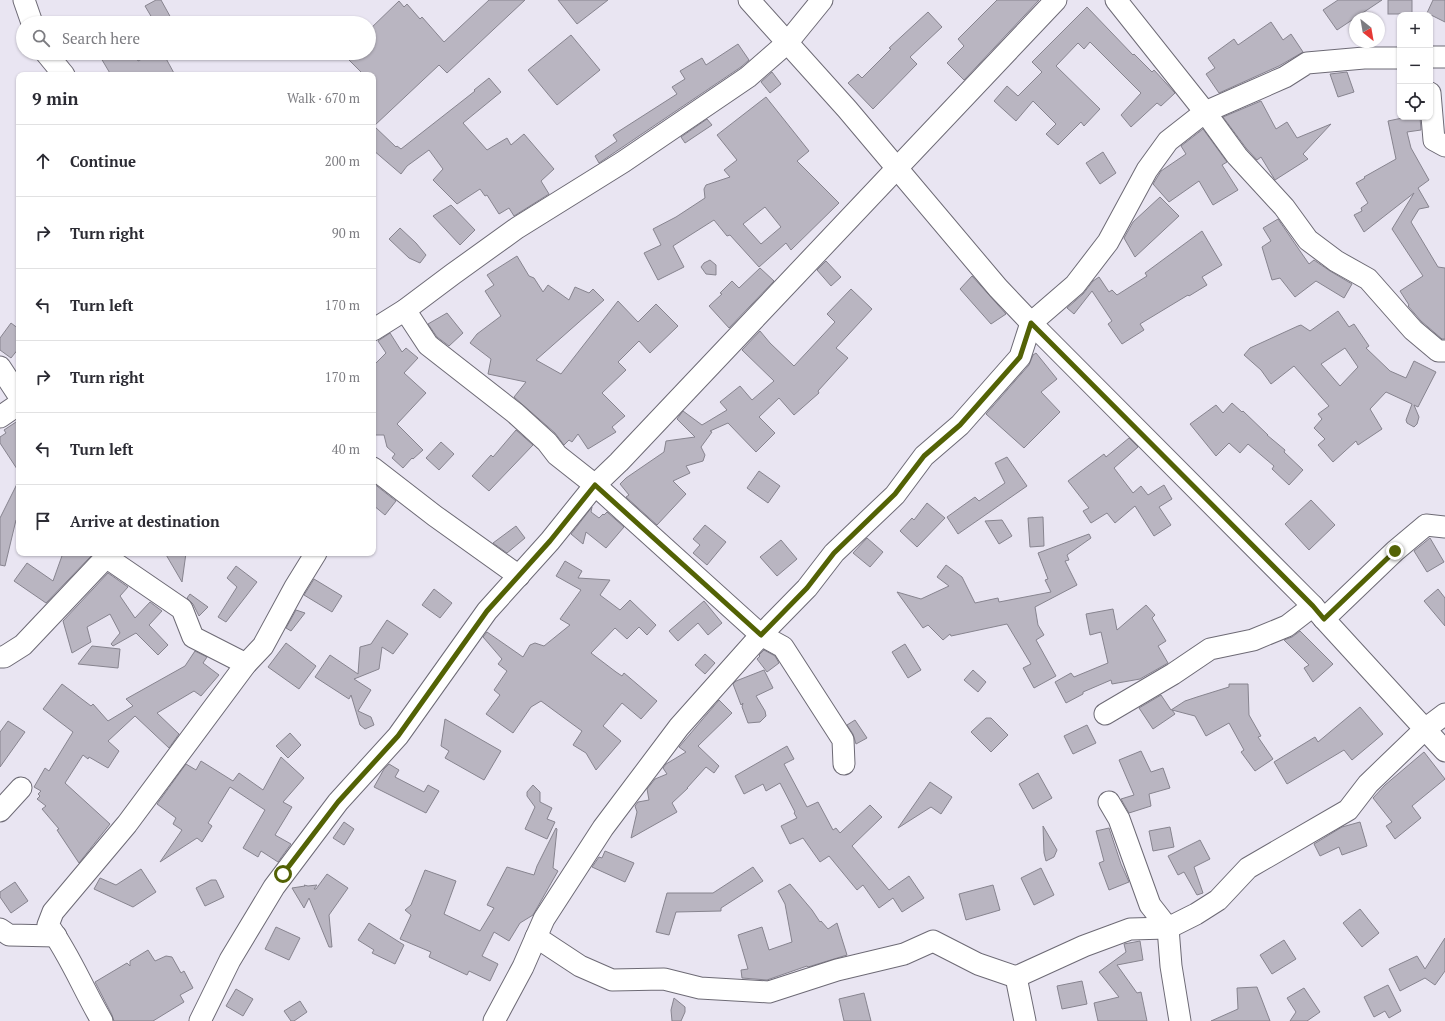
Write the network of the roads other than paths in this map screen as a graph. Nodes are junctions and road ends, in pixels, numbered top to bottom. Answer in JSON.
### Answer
{"nodes":[{"id":1,"x":24,"y":0,"type":"edge"},
{"id":2,"x":749,"y":0,"type":"edge"},
{"id":3,"x":822,"y":0,"type":"edge"},
{"id":4,"x":1056,"y":0,"type":"edge"},
{"id":5,"x":1116,"y":0,"type":"edge"},
{"id":6,"x":30,"y":16,"type":"edge"},
{"id":7,"x":787,"y":43,"type":"junction"},
{"id":8,"x":1445,"y":56,"type":"edge"},
{"id":9,"x":1433,"y":57,"type":"edge"},
{"id":10,"x":1397,"y":58,"type":"edge"},
{"id":11,"x":52,"y":60,"type":"edge"},
{"id":12,"x":62,"y":72,"type":"edge"},
{"id":13,"x":1205,"y":112,"type":"junction"},
{"id":14,"x":1432,"y":120,"type":"edge"},
{"id":15,"x":1445,"y":146,"type":"edge"},
{"id":16,"x":897,"y":169,"type":"junction"},
{"id":17,"x":405,"y":310,"type":"junction"},
{"id":18,"x":1031,"y":323,"type":"junction"},
{"id":19,"x":376,"y":328,"type":"edge"},
{"id":20,"x":1445,"y":351,"type":"edge"},
{"id":21,"x":0,"y":367,"type":"edge"},
{"id":22,"x":16,"y":391,"type":"edge"},
{"id":23,"x":16,"y":406,"type":"edge"},
{"id":24,"x":0,"y":417,"type":"edge"},
{"id":25,"x":376,"y":470,"type":"edge"},
{"id":26,"x":595,"y":485,"type":"junction"},
{"id":27,"x":1445,"y":526,"type":"edge"},
{"id":28,"x":107,"y":556,"type":"edge"},
{"id":29,"x":109,"y":556,"type":"edge"},
{"id":30,"x":314,"y":556,"type":"edge"},
{"id":31,"x":519,"y":576,"type":"junction"},
{"id":32,"x":1319,"y":613,"type":"junction"},
{"id":33,"x":761,"y":635,"type":"junction"},
{"id":34,"x":0,"y":657,"type":"edge"},
{"id":35,"x":246,"y":664,"type":"junction"},
{"id":36,"x":1105,"y":714,"type":"dead end"},
{"id":37,"x":1445,"y":714,"type":"edge"},
{"id":38,"x":1425,"y":729,"type":"junction"},
{"id":39,"x":1445,"y":751,"type":"edge"},
{"id":40,"x":844,"y":764,"type":"dead end"},
{"id":41,"x":21,"y":788,"type":"dead end"},
{"id":42,"x":1109,"y":802,"type":"dead end"},
{"id":43,"x":0,"y":811,"type":"edge"},
{"id":44,"x":1168,"y":928,"type":"junction"},
{"id":45,"x":0,"y":929,"type":"edge"},
{"id":46,"x":56,"y":936,"type":"junction"},
{"id":47,"x":536,"y":937,"type":"junction"},
{"id":48,"x":1016,"y":977,"type":"junction"},
{"id":49,"x":102,"y":1021,"type":"edge"},
{"id":50,"x":200,"y":1021,"type":"edge"},
{"id":51,"x":494,"y":1021,"type":"edge"},
{"id":52,"x":1026,"y":1021,"type":"edge"},
{"id":53,"x":1180,"y":1021,"type":"edge"}],
"edges":[{"from":1,"to":6,"type":"street"},
{"from":2,"to":7,"type":"street"},
{"from":3,"to":7,"type":"street"},
{"from":4,"to":16,"type":"street"},
{"from":5,"to":13,"type":"street"},
{"from":7,"to":16,"type":"street"},
{"from":7,"to":17,"type":"street"},
{"from":8,"to":9,"type":"street"},
{"from":10,"to":13,"type":"street"},
{"from":11,"to":12,"type":"street"},
{"from":13,"to":18,"type":"street"},
{"from":13,"to":20,"type":"street"},
{"from":14,"to":15,"type":"street"},
{"from":16,"to":18,"type":"street"},
{"from":16,"to":26,"type":"street"},
{"from":17,"to":19,"type":"street"},
{"from":17,"to":26,"type":"street"},
{"from":18,"to":32,"type":"street"},
{"from":18,"to":33,"type":"street"},
{"from":21,"to":22,"type":"street"},
{"from":23,"to":24,"type":"street"},
{"from":25,"to":31,"type":"street"},
{"from":26,"to":31,"type":"street"},
{"from":26,"to":33,"type":"street"},
{"from":27,"to":32,"type":"street"},
{"from":28,"to":34,"type":"street"},
{"from":29,"to":35,"type":"street"},
{"from":30,"to":35,"type":"street"},
{"from":31,"to":50,"type":"street"},
{"from":32,"to":36,"type":"street"},
{"from":32,"to":38,"type":"street"},
{"from":33,"to":40,"type":"street"},
{"from":33,"to":47,"type":"street"},
{"from":35,"to":46,"type":"street"},
{"from":37,"to":38,"type":"street"},
{"from":38,"to":39,"type":"street"},
{"from":38,"to":44,"type":"street"},
{"from":41,"to":43,"type":"street"},
{"from":42,"to":44,"type":"street"},
{"from":44,"to":48,"type":"street"},
{"from":44,"to":53,"type":"street"},
{"from":45,"to":46,"type":"street"},
{"from":46,"to":49,"type":"street"},
{"from":47,"to":48,"type":"street"},
{"from":47,"to":51,"type":"street"},
{"from":48,"to":52,"type":"street"}]}
